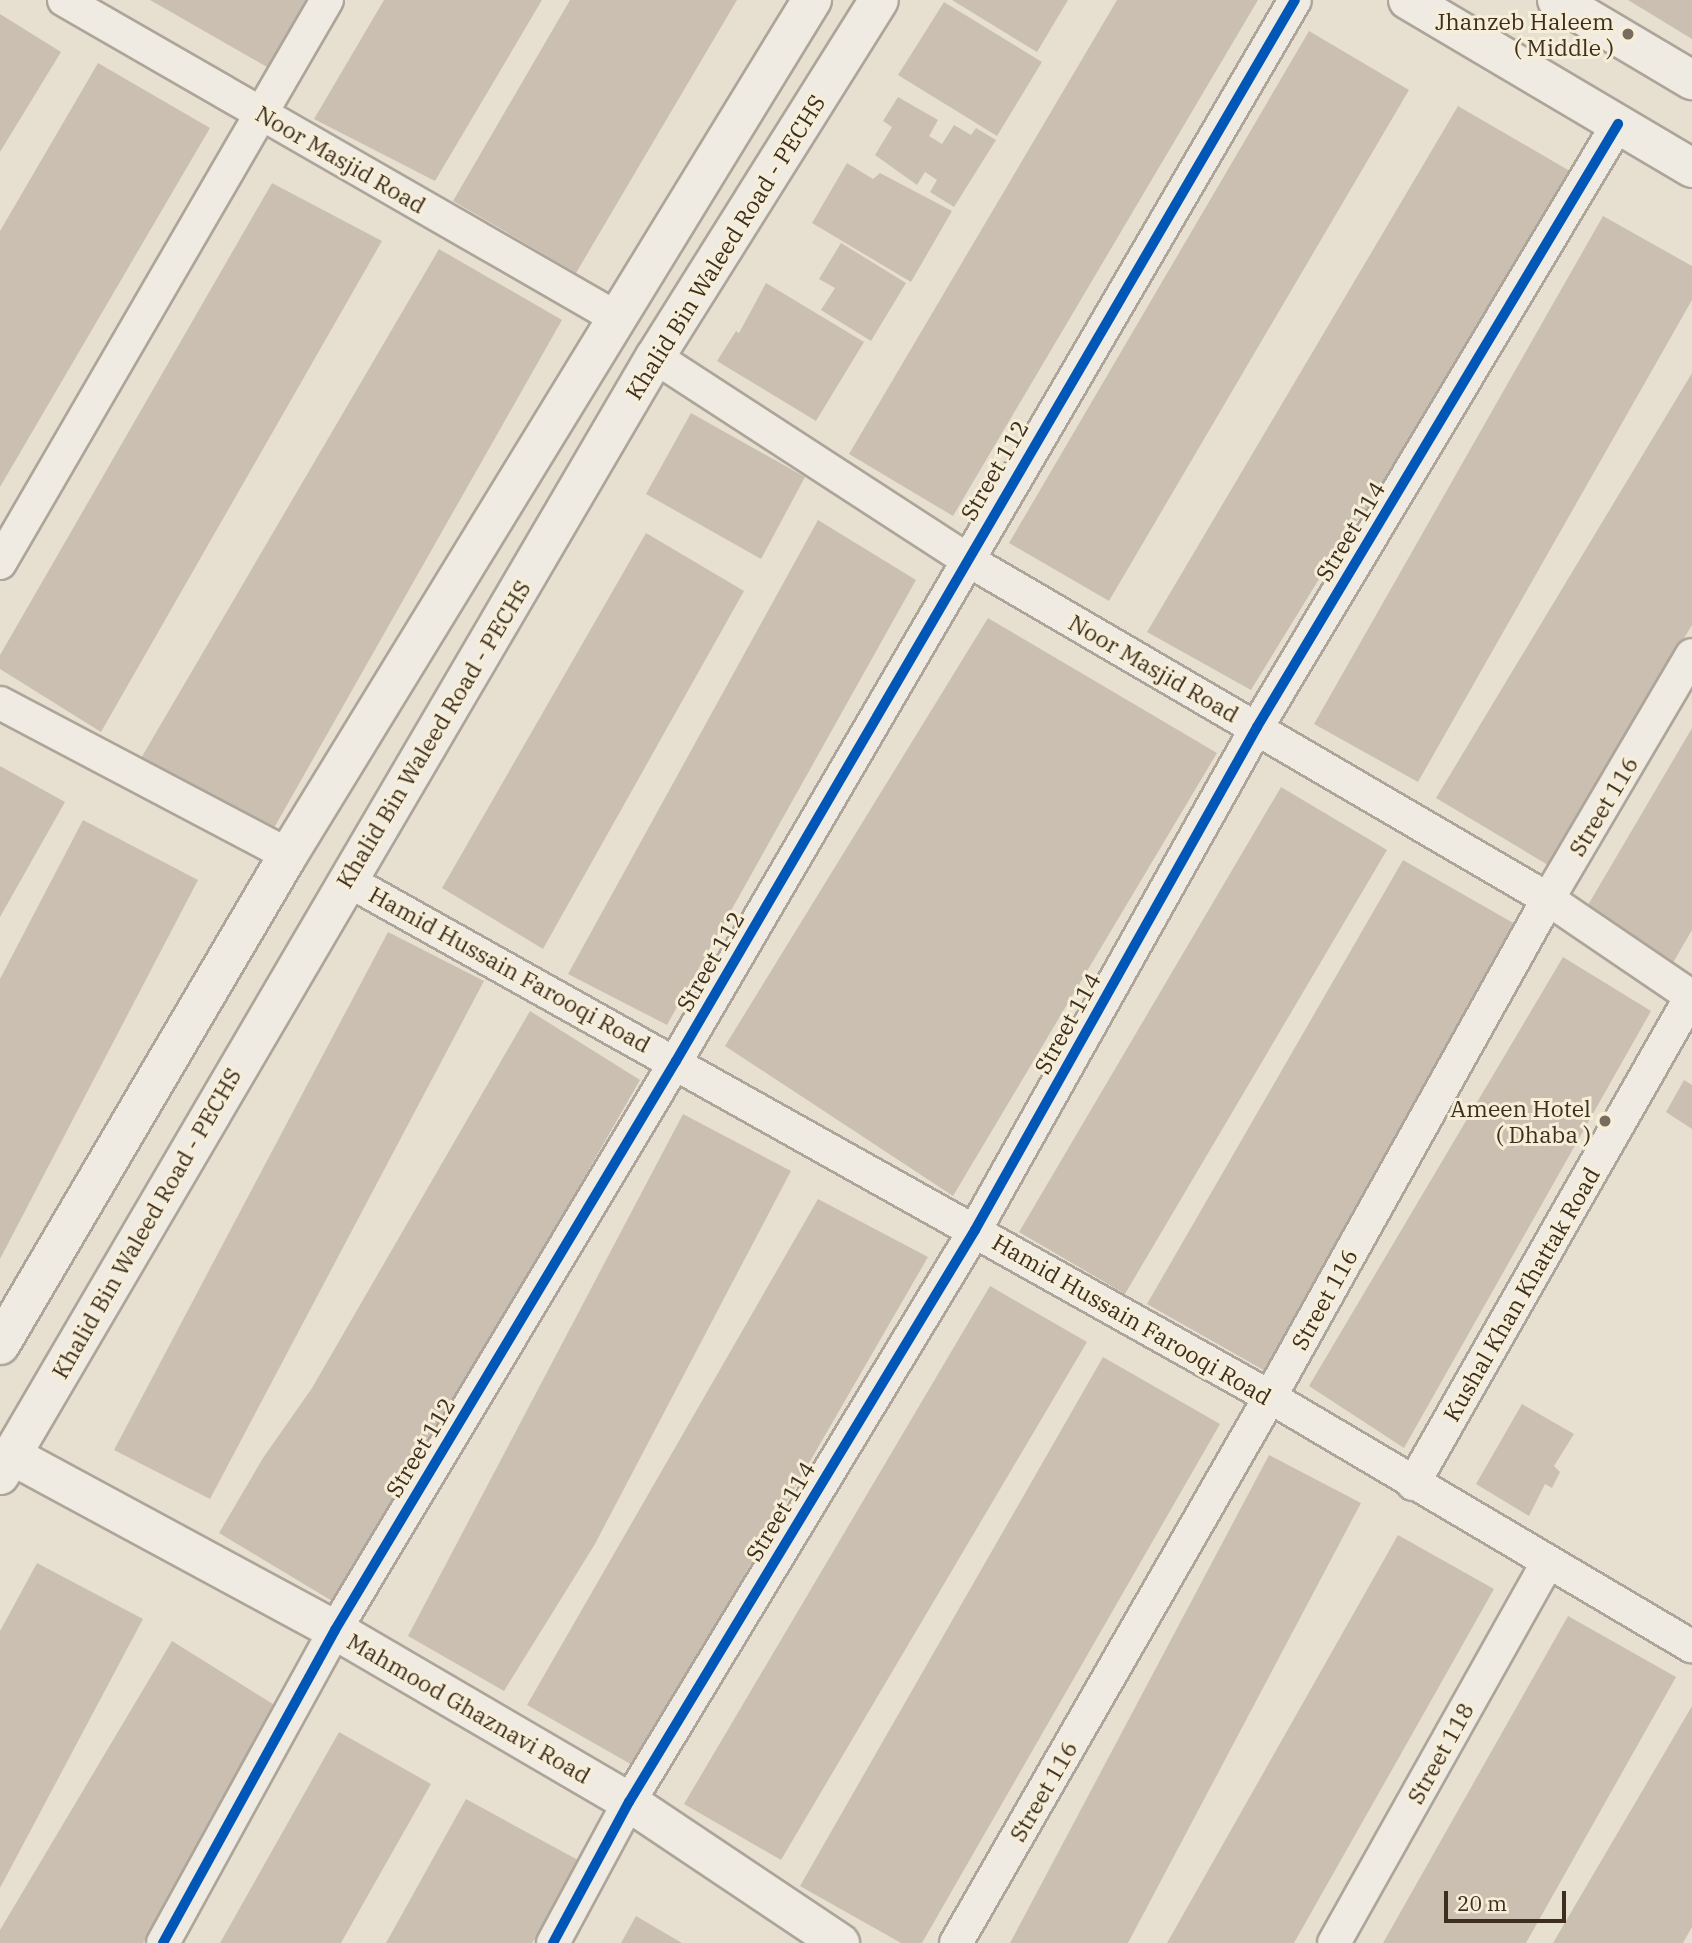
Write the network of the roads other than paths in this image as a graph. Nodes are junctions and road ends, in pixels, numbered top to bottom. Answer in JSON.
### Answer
{"nodes":[{"id":1,"x":64,"y":0,"type":"edge"},
{"id":2,"x":327,"y":0,"type":"edge"},
{"id":3,"x":812,"y":0,"type":"edge"},
{"id":4,"x":879,"y":0,"type":"edge"},
{"id":5,"x":1295,"y":0,"type":"edge"},
{"id":6,"x":1408,"y":0,"type":"edge"},
{"id":7,"x":1569,"y":3,"type":"edge"},
{"id":8,"x":1692,"y":80,"type":"edge"},
{"id":9,"x":260,"y":113,"type":"junction"},
{"id":10,"x":1618,"y":124,"type":"junction"},
{"id":11,"x":1692,"y":167,"type":"edge"},
{"id":12,"x":617,"y":318,"type":"junction"},
{"id":13,"x":655,"y":357,"type":"junction"},
{"id":14,"x":966,"y":559,"type":"junction"},
{"id":15,"x":0,"y":563,"type":"edge"},
{"id":16,"x":1692,"y":655,"type":"edge"},
{"id":17,"x":0,"y":703,"type":"edge"},
{"id":18,"x":1257,"y":727,"type":"junction"},
{"id":19,"x":288,"y":855,"type":"junction"},
{"id":20,"x":347,"y":880,"type":"junction"},
{"id":21,"x":1548,"y":899,"type":"junction"},
{"id":22,"x":1692,"y":996,"type":"edge"},
{"id":23,"x":676,"y":1061,"type":"junction"},
{"id":24,"x":975,"y":1230,"type":"junction"},
{"id":25,"x":0,"y":1345,"type":"edge"},
{"id":26,"x":1270,"y":1397,"type":"junction"},
{"id":27,"x":6,"y":1465,"type":"edge"},
{"id":28,"x":1413,"y":1484,"type":"junction"},
{"id":29,"x":1547,"y":1563,"type":"junction"},
{"id":30,"x":335,"y":1630,"type":"junction"},
{"id":31,"x":1692,"y":1647,"type":"edge"},
{"id":32,"x":629,"y":1802,"type":"junction"},
{"id":33,"x":163,"y":1943,"type":"edge"},
{"id":34,"x":553,"y":1943,"type":"edge"},
{"id":35,"x":840,"y":1943,"type":"edge"},
{"id":36,"x":956,"y":1943,"type":"edge"},
{"id":37,"x":1334,"y":1943,"type":"edge"}],
"edges":[{"from":1,"to":9,"type":"street","name":"Noor Masjid Road"},
{"from":2,"to":9,"type":"street"},
{"from":3,"to":12,"type":"main road"},
{"from":4,"to":13,"type":"main road","name":"Khalid Bin Waleed Road - PECHS"},
{"from":5,"to":14,"type":"street","name":"Street 112"},
{"from":6,"to":10,"type":"main road"},
{"from":7,"to":8,"type":"main road"},
{"from":9,"to":12,"type":"street","name":"Noor Masjid Road"},
{"from":9,"to":15,"type":"street"},
{"from":10,"to":11,"type":"main road"},
{"from":10,"to":18,"type":"street","name":"Street 114"},
{"from":12,"to":19,"type":"main road"},
{"from":13,"to":14,"type":"street","name":"Noor Masjid Road"},
{"from":13,"to":20,"type":"main road","name":"Khalid Bin Waleed Road - PECHS"},
{"from":14,"to":18,"type":"street","name":"Noor Masjid Road"},
{"from":14,"to":23,"type":"street","name":"Street 112"},
{"from":16,"to":21,"type":"street","name":"Street 116"},
{"from":17,"to":19,"type":"street"},
{"from":18,"to":21,"type":"street","name":"Noor Masjid Road"},
{"from":18,"to":24,"type":"street","name":"Street 114"},
{"from":19,"to":25,"type":"main road"},
{"from":20,"to":23,"type":"street","name":"Hamid Hussain Farooqi Road"},
{"from":20,"to":27,"type":"main road","name":"Khalid Bin Waleed Road - PECHS"},
{"from":21,"to":22,"type":"street","name":"Noor Masjid Road"},
{"from":21,"to":26,"type":"street","name":"Street 116"},
{"from":22,"to":28,"type":"street","name":"Kushal Khan Khattak Road"},
{"from":23,"to":24,"type":"street","name":"Hamid Hussain Farooqi Road"},
{"from":23,"to":30,"type":"street","name":"Street 112"},
{"from":24,"to":26,"type":"street","name":"Hamid Hussain Farooqi Road"},
{"from":24,"to":32,"type":"street","name":"Street 114"},
{"from":26,"to":28,"type":"street","name":"Hamid Hussain Farooqi Road"},
{"from":26,"to":36,"type":"street","name":"Street 116"},
{"from":27,"to":30,"type":"main road","name":"Mahmood Ghaznavi Road"},
{"from":28,"to":29,"type":"street","name":"Hamid Hussain Farooqi Road"},
{"from":29,"to":31,"type":"street","name":"Hamid Hussain Farooqi Road"},
{"from":29,"to":37,"type":"street","name":"Street 118"},
{"from":30,"to":32,"type":"main road","name":"Mahmood Ghaznavi Road"},
{"from":30,"to":33,"type":"street","name":"Street 112"},
{"from":32,"to":34,"type":"street","name":"Street 114"},
{"from":32,"to":35,"type":"main road","name":"Mahmood Ghaznavi Road"}]}
